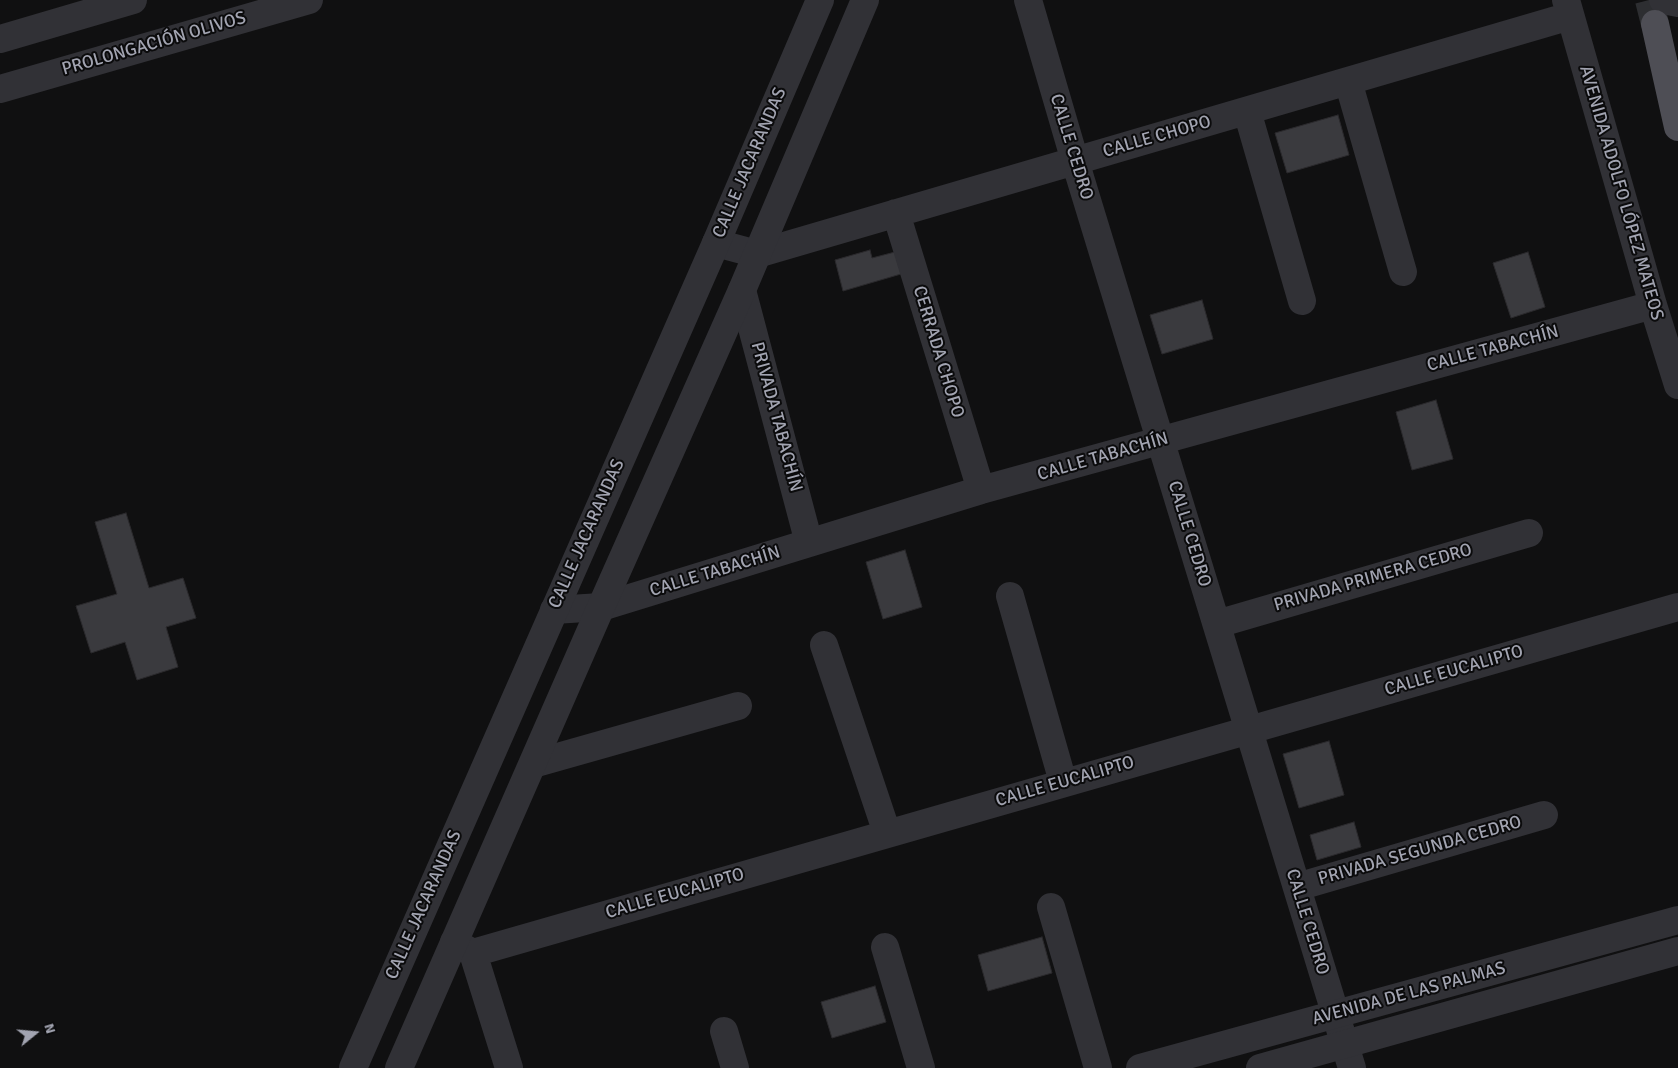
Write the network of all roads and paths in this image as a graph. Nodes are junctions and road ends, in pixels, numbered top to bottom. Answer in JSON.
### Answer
{"nodes":[{"id":1,"x":133,"y":0,"type":"edge"},
{"id":2,"x":309,"y":0,"type":"edge"},
{"id":3,"x":820,"y":0,"type":"edge"},
{"id":4,"x":865,"y":0,"type":"edge"},
{"id":5,"x":1028,"y":0,"type":"edge"},
{"id":6,"x":1678,"y":3,"type":"edge"},
{"id":7,"x":1568,"y":8,"type":"edge"},
{"id":8,"x":1659,"y":12,"type":"edge"},
{"id":9,"x":0,"y":38,"type":"edge"},
{"id":10,"x":1348,"y":81,"type":"junction"},
{"id":11,"x":0,"y":89,"type":"edge"},
{"id":12,"x":1247,"y":111,"type":"junction"},
{"id":13,"x":1678,"y":127,"type":"edge"},
{"id":14,"x":1075,"y":161,"type":"junction"},
{"id":15,"x":896,"y":213,"type":"junction"},
{"id":16,"x":716,"y":243,"type":"junction"},
{"id":17,"x":757,"y":254,"type":"junction"},
{"id":18,"x":1403,"y":272,"type":"dead end"},
{"id":19,"x":742,"y":290,"type":"junction"},
{"id":20,"x":1302,"y":301,"type":"dead end"},
{"id":21,"x":1653,"y":305,"type":"junction"},
{"id":22,"x":1678,"y":385,"type":"edge"},
{"id":23,"x":1161,"y":440,"type":"junction"},
{"id":24,"x":981,"y":490,"type":"junction"},
{"id":25,"x":1528,"y":533,"type":"dead end"},
{"id":26,"x":810,"y":543,"type":"junction"},
{"id":27,"x":1010,"y":596,"type":"dead end"},
{"id":28,"x":601,"y":607,"type":"junction"},
{"id":29,"x":1678,"y":607,"type":"edge"},
{"id":30,"x":554,"y":610,"type":"junction"},
{"id":31,"x":1217,"y":624,"type":"junction"},
{"id":32,"x":824,"y":645,"type":"dead end"},
{"id":33,"x":738,"y":706,"type":"dead end"},
{"id":34,"x":1249,"y":729,"type":"junction"},
{"id":35,"x":533,"y":764,"type":"junction"},
{"id":36,"x":1063,"y":782,"type":"junction"},
{"id":37,"x":1544,"y":815,"type":"dead end"},
{"id":38,"x":886,"y":833,"type":"junction"},
{"id":39,"x":1297,"y":887,"type":"junction"},
{"id":40,"x":1051,"y":907,"type":"dead end"},
{"id":41,"x":1678,"y":920,"type":"edge"},
{"id":42,"x":884,"y":946,"type":"dead end"},
{"id":43,"x":463,"y":947,"type":"junction"},
{"id":44,"x":1678,"y":951,"type":"edge"},
{"id":45,"x":1336,"y":1014,"type":"junction"},
{"id":46,"x":724,"y":1031,"type":"dead end"},
{"id":47,"x":1348,"y":1056,"type":"edge"},
{"id":48,"x":353,"y":1068,"type":"edge"},
{"id":49,"x":399,"y":1068,"type":"edge"},
{"id":50,"x":509,"y":1068,"type":"edge"},
{"id":51,"x":735,"y":1068,"type":"edge"},
{"id":52,"x":921,"y":1068,"type":"edge"},
{"id":53,"x":1098,"y":1068,"type":"edge"},
{"id":54,"x":1140,"y":1068,"type":"edge"},
{"id":55,"x":1260,"y":1068,"type":"edge"}],
"edges":[{"from":1,"to":9,"type":"street"},
{"from":2,"to":11,"type":"street","name":"PROLONGACIÓN OLIVOS"},
{"from":3,"to":16,"type":"street","name":"CALLE JACARANDAS"},
{"from":4,"to":17,"type":"street"},
{"from":5,"to":14,"type":"street","name":"CALLE CEDRO"},
{"from":6,"to":8,"type":"street"},
{"from":7,"to":10,"type":"street","name":"CALLE CHOPO"},
{"from":7,"to":21,"type":"street","name":"AVENIDA ADOLFO LÓPEZ MATEOS"},
{"from":8,"to":13,"type":"main road"},
{"from":10,"to":12,"type":"street","name":"CALLE CHOPO"},
{"from":10,"to":18,"type":"street"},
{"from":12,"to":14,"type":"street","name":"CALLE CHOPO"},
{"from":12,"to":20,"type":"street"},
{"from":14,"to":15,"type":"street","name":"CALLE CHOPO"},
{"from":14,"to":23,"type":"street","name":"CALLE CEDRO"},
{"from":15,"to":17,"type":"street","name":"CALLE CHOPO"},
{"from":15,"to":24,"type":"street","name":"CERRADA CHOPO"},
{"from":16,"to":17,"type":"street"},
{"from":16,"to":30,"type":"street","name":"CALLE JACARANDAS"},
{"from":17,"to":19,"type":"street"},
{"from":19,"to":26,"type":"street","name":"PRIVADA TABACHÍN"},
{"from":19,"to":28,"type":"street"},
{"from":21,"to":22,"type":"street","name":"AVENIDA ADOLFO LÓPEZ MATEOS"},
{"from":21,"to":23,"type":"street","name":"CALLE TABACHÍN"},
{"from":23,"to":24,"type":"street","name":"CALLE TABACHÍN"},
{"from":23,"to":31,"type":"street","name":"CALLE CEDRO"},
{"from":24,"to":26,"type":"street","name":"CALLE TABACHÍN"},
{"from":25,"to":31,"type":"street","name":"PRIVADA PRIMERA CEDRO"},
{"from":26,"to":28,"type":"street","name":"CALLE TABACHÍN"},
{"from":27,"to":36,"type":"street"},
{"from":28,"to":30,"type":"street","name":"CALLE TABACHÍN"},
{"from":28,"to":35,"type":"street"},
{"from":29,"to":34,"type":"street","name":"CALLE EUCALIPTO"},
{"from":30,"to":48,"type":"street","name":"CALLE JACARANDAS"},
{"from":31,"to":34,"type":"street","name":"CALLE CEDRO"},
{"from":32,"to":38,"type":"street"},
{"from":33,"to":35,"type":"street"},
{"from":34,"to":36,"type":"street","name":"CALLE EUCALIPTO"},
{"from":34,"to":39,"type":"street","name":"CALLE CEDRO"},
{"from":35,"to":43,"type":"street"},
{"from":36,"to":38,"type":"street","name":"CALLE EUCALIPTO"},
{"from":37,"to":39,"type":"street","name":"PRIVADA SEGUNDA CEDRO"},
{"from":38,"to":43,"type":"street","name":"CALLE EUCALIPTO"},
{"from":39,"to":45,"type":"street","name":"CALLE CEDRO"},
{"from":40,"to":53,"type":"street"},
{"from":41,"to":45,"type":"street","name":"AVENIDA DE LAS PALMAS"},
{"from":42,"to":52,"type":"street"},
{"from":43,"to":49,"type":"street"},
{"from":43,"to":50,"type":"street"},
{"from":44,"to":47,"type":"street","name":"AVENIDA DE LAS PALMAS"},
{"from":45,"to":47,"type":"street","name":"CALLE CEDRO"},
{"from":45,"to":54,"type":"street","name":"AVENIDA DE LAS PALMAS"},
{"from":46,"to":51,"type":"street"},
{"from":47,"to":55,"type":"street","name":"AVENIDA DE LAS PALMAS"}]}
